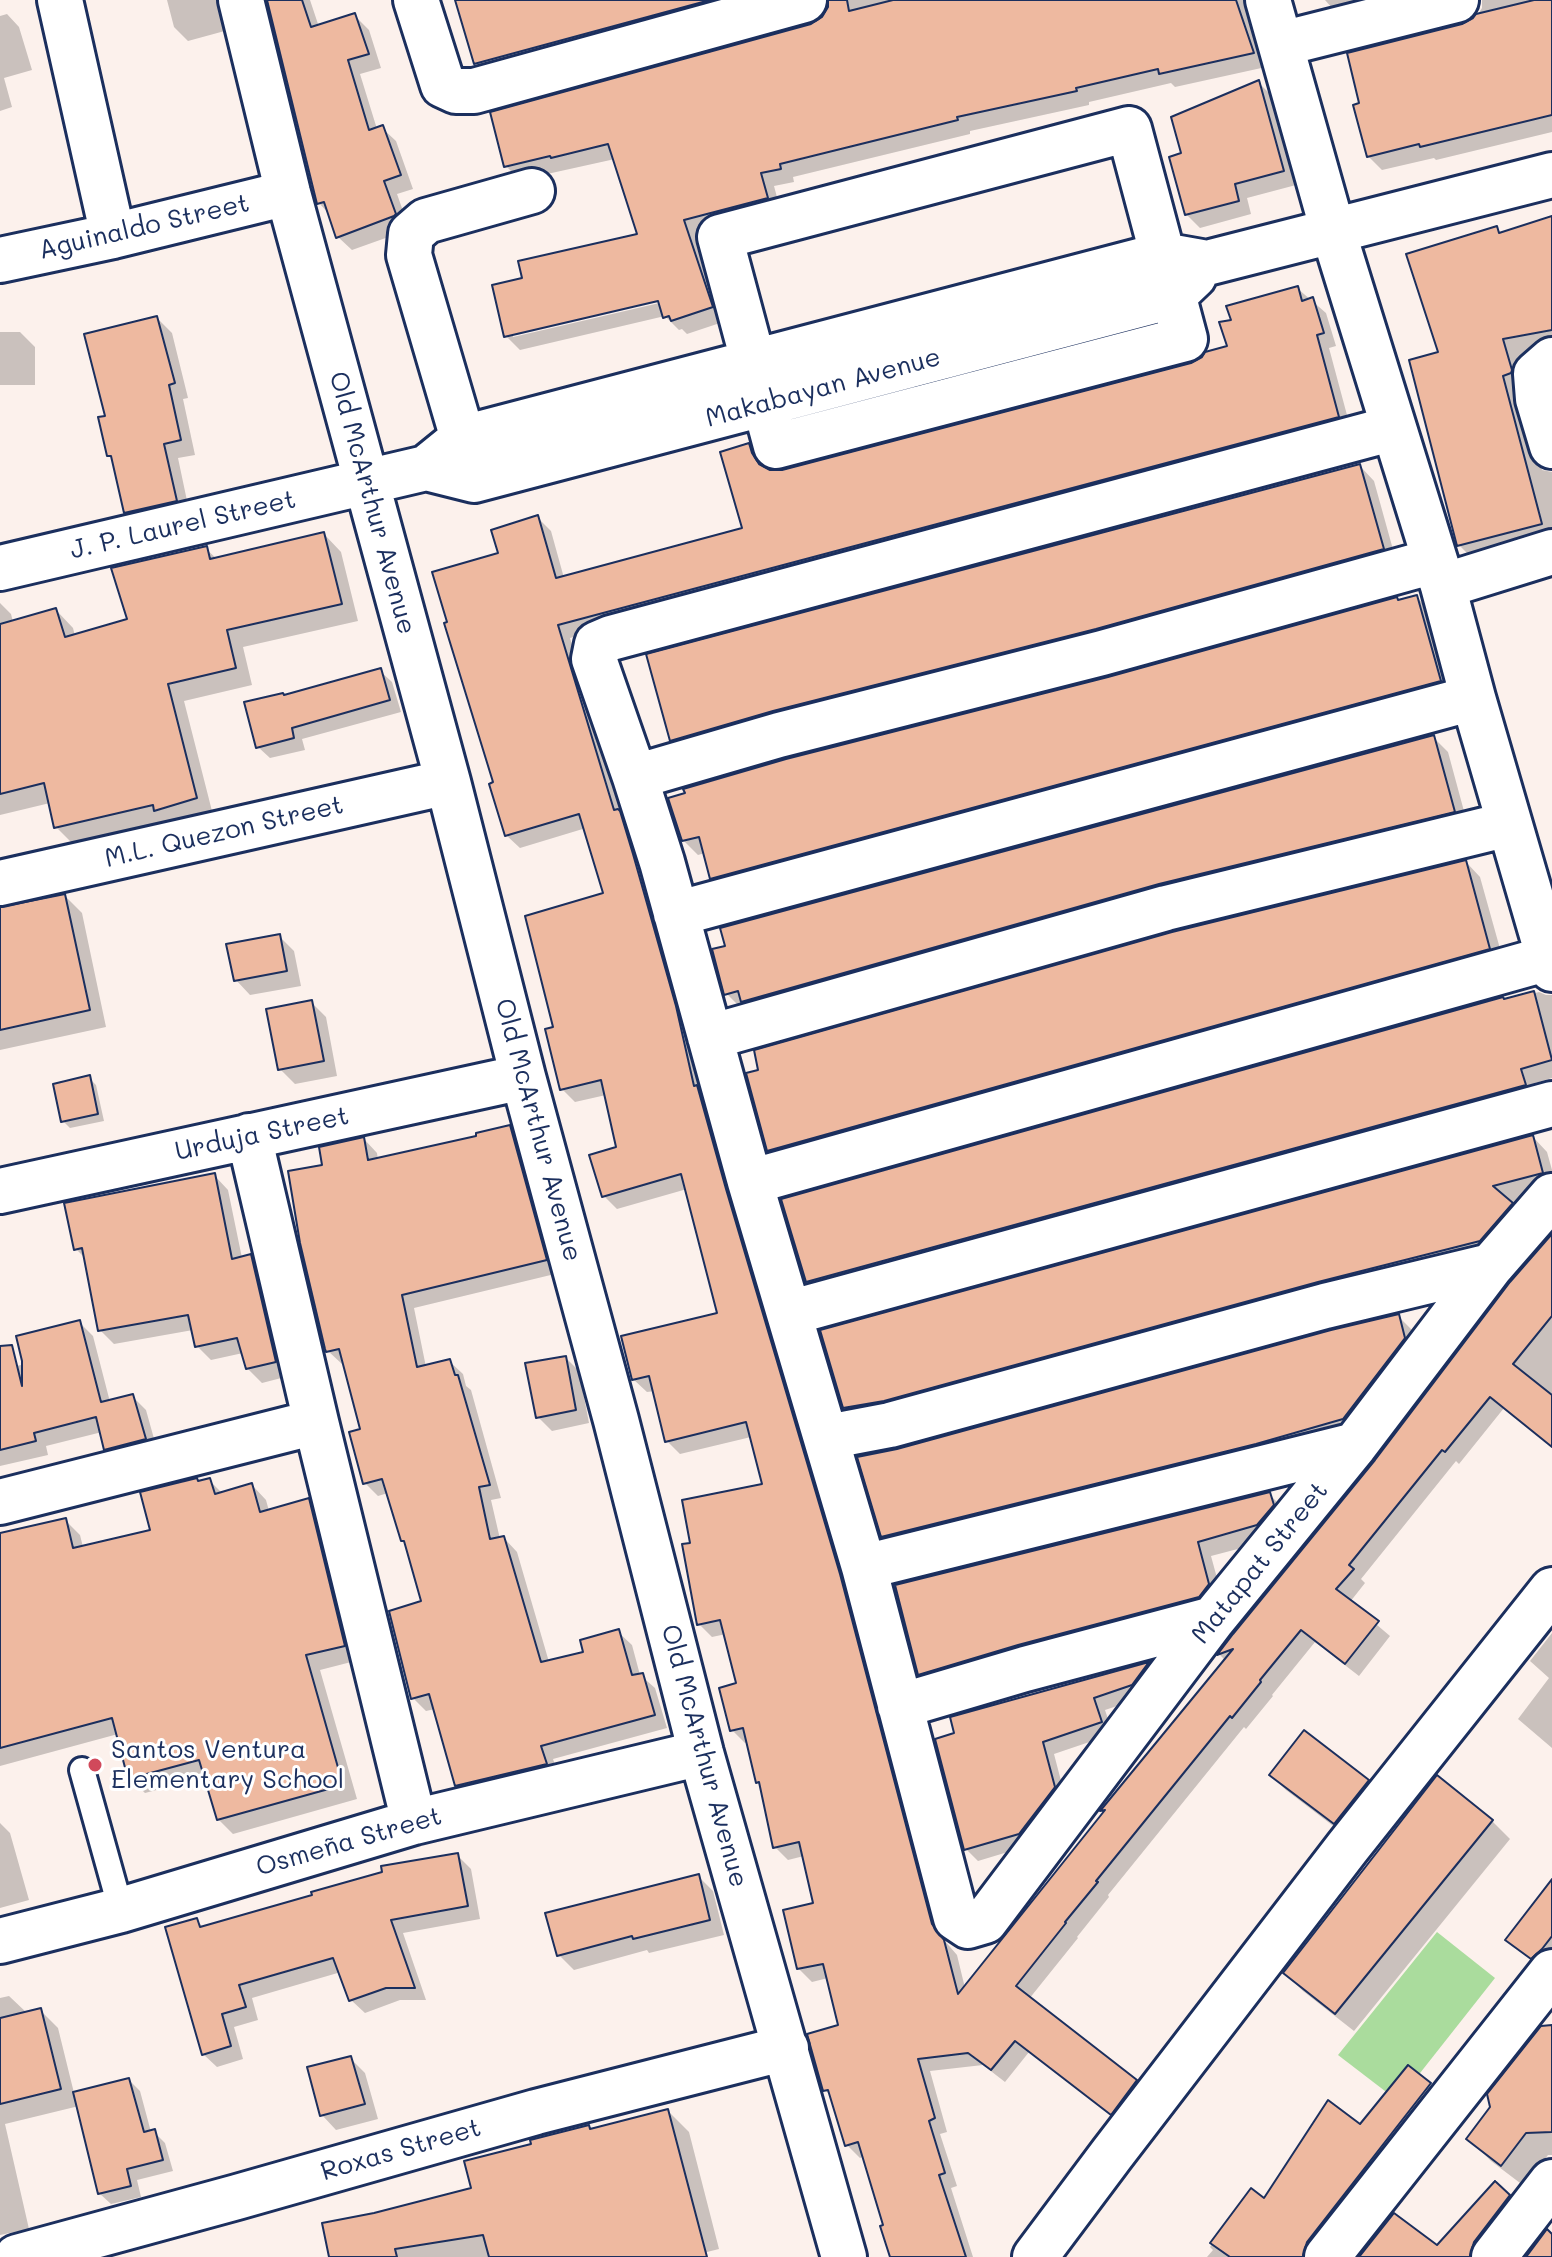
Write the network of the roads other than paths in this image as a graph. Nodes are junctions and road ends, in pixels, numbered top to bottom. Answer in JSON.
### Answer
{"nodes":[{"id":1,"x":60,"y":0,"type":"edge"},
{"id":2,"x":241,"y":0,"type":"edge"},
{"id":3,"x":416,"y":0,"type":"edge"},
{"id":4,"x":804,"y":0,"type":"edge"},
{"id":5,"x":1268,"y":0,"type":"edge"},
{"id":6,"x":1456,"y":0,"type":"edge"},
{"id":7,"x":1281,"y":44,"type":"junction"},
{"id":8,"x":1552,"y":175,"type":"edge"},
{"id":9,"x":532,"y":191,"type":"dead end"},
{"id":10,"x":288,"y":193,"type":"junction"},
{"id":11,"x":1333,"y":231,"type":"junction"},
{"id":12,"x":113,"y":236,"type":"junction"},
{"id":13,"x":1162,"y":255,"type":"junction"},
{"id":14,"x":0,"y":260,"type":"edge"},
{"id":15,"x":1207,"y":263,"type":"junction"},
{"id":16,"x":1173,"y":296,"type":"junction"},
{"id":17,"x":1552,"y":360,"type":"edge"},
{"id":18,"x":753,"y":362,"type":"junction"},
{"id":19,"x":764,"y":404,"type":"junction"},
{"id":20,"x":1394,"y":428,"type":"junction"},
{"id":21,"x":463,"y":438,"type":"junction"},
{"id":22,"x":1552,"y":446,"type":"edge"},
{"id":23,"x":426,"y":468,"type":"junction"},
{"id":24,"x":474,"y":480,"type":"junction"},
{"id":25,"x":365,"y":482,"type":"junction"},
{"id":26,"x":1552,"y":552,"type":"edge"},
{"id":27,"x":0,"y":568,"type":"edge"},
{"id":28,"x":1438,"y":573,"type":"junction"},
{"id":29,"x":1473,"y":698,"type":"junction"},
{"id":30,"x":635,"y":777,"type":"junction"},
{"id":31,"x":448,"y":782,"type":"junction"},
{"id":32,"x":1509,"y":824,"type":"junction"},
{"id":33,"x":0,"y":883,"type":"edge"},
{"id":34,"x":676,"y":914,"type":"junction"},
{"id":35,"x":1550,"y":964,"type":"edge"},
{"id":36,"x":710,"y":1037,"type":"junction"},
{"id":37,"x":523,"y":1077,"type":"junction"},
{"id":38,"x":1552,"y":1104,"type":"edge"},
{"id":39,"x":249,"y":1136,"type":"junction"},
{"id":40,"x":750,"y":1182,"type":"junction"},
{"id":41,"x":0,"y":1191,"type":"edge"},
{"id":42,"x":1552,"y":1196,"type":"edge"},
{"id":43,"x":1491,"y":1266,"type":"junction"},
{"id":44,"x":789,"y":1313,"type":"junction"},
{"id":45,"x":316,"y":1422,"type":"junction"},
{"id":46,"x":827,"y":1437,"type":"junction"},
{"id":47,"x":1355,"y":1445,"type":"junction"},
{"id":48,"x":0,"y":1502,"type":"edge"},
{"id":49,"x":864,"y":1567,"type":"junction"},
{"id":50,"x":1552,"y":1590,"type":"edge"},
{"id":51,"x":1213,"y":1619,"type":"junction"},
{"id":52,"x":900,"y":1706,"type":"junction"},
{"id":53,"x":701,"y":1753,"type":"junction"},
{"id":54,"x":82,"y":1770,"type":"dead end"},
{"id":55,"x":414,"y":1822,"type":"junction"},
{"id":56,"x":121,"y":1910,"type":"junction"},
{"id":57,"x":0,"y":1941,"type":"edge"},
{"id":58,"x":1552,"y":1972,"type":"edge"},
{"id":59,"x":786,"y":2048,"type":"junction"},
{"id":60,"x":1552,"y":2182,"type":"edge"},
{"id":61,"x":17,"y":2257,"type":"edge"},
{"id":62,"x":844,"y":2257,"type":"edge"},
{"id":63,"x":1035,"y":2257,"type":"edge"},
{"id":64,"x":1327,"y":2257,"type":"edge"},
{"id":65,"x":1494,"y":2257,"type":"edge"}],
"edges":[{"from":1,"to":12,"type":"street"},
{"from":2,"to":10,"type":"street","name":"Old McArthur Avenue"},
{"from":3,"to":4,"type":"street"},
{"from":5,"to":7,"type":"street"},
{"from":6,"to":7,"type":"street"},
{"from":7,"to":11,"type":"street"},
{"from":8,"to":11,"type":"street","name":"Makabayan Avenue"},
{"from":9,"to":21,"type":"street"},
{"from":10,"to":12,"type":"street","name":"Aguinaldo Street"},
{"from":10,"to":25,"type":"street","name":"Old McArthur Avenue"},
{"from":11,"to":15,"type":"street","name":"Makabayan Avenue"},
{"from":11,"to":20,"type":"street"},
{"from":12,"to":14,"type":"street","name":"Aguinaldo Street"},
{"from":13,"to":15,"type":"street","name":"Makabayan Avenue"},
{"from":13,"to":16,"type":"street"},
{"from":13,"to":18,"type":"street","name":"Makabayan Avenue"},
{"from":13,"to":18,"type":"street"},
{"from":15,"to":16,"type":"street","name":"Makabayan Avenue"},
{"from":16,"to":19,"type":"street"},
{"from":17,"to":22,"type":"street"},
{"from":18,"to":19,"type":"street"},
{"from":18,"to":21,"type":"street","name":"Makabayan Avenue"},
{"from":19,"to":24,"type":"street","name":"Makabayan Avenue"},
{"from":20,"to":28,"type":"street"},
{"from":20,"to":30,"type":"street"},
{"from":21,"to":23,"type":"street","name":"Makabayan Avenue"},
{"from":21,"to":24,"type":"street"},
{"from":23,"to":24,"type":"street","name":"Makabayan Avenue"},
{"from":23,"to":25,"type":"street","name":"Makabayan Avenue"},
{"from":25,"to":27,"type":"street","name":"J. P. Laurel Street"},
{"from":25,"to":31,"type":"street","name":"Old McArthur Avenue"},
{"from":26,"to":28,"type":"street"},
{"from":28,"to":29,"type":"street"},
{"from":28,"to":30,"type":"street"},
{"from":29,"to":32,"type":"street"},
{"from":29,"to":34,"type":"street"},
{"from":30,"to":34,"type":"street"},
{"from":31,"to":33,"type":"street","name":"M.L. Quezon Street"},
{"from":31,"to":37,"type":"street","name":"Old McArthur Avenue"},
{"from":32,"to":35,"type":"street"},
{"from":32,"to":36,"type":"street"},
{"from":34,"to":36,"type":"street"},
{"from":35,"to":40,"type":"street"},
{"from":36,"to":40,"type":"street"},
{"from":37,"to":39,"type":"street","name":"Urduja Street"},
{"from":37,"to":53,"type":"street","name":"Old McArthur Avenue"},
{"from":38,"to":44,"type":"street"},
{"from":39,"to":41,"type":"street","name":"Urduja Street"},
{"from":39,"to":45,"type":"street"},
{"from":40,"to":44,"type":"street"},
{"from":42,"to":43,"type":"street","name":"Matapat Street"},
{"from":43,"to":46,"type":"street"},
{"from":43,"to":47,"type":"street","name":"Matapat Street"},
{"from":44,"to":46,"type":"street"},
{"from":45,"to":48,"type":"street"},
{"from":45,"to":55,"type":"street"},
{"from":46,"to":49,"type":"street"},
{"from":47,"to":49,"type":"street"},
{"from":47,"to":51,"type":"street","name":"Matapat Street"},
{"from":49,"to":52,"type":"street"},
{"from":50,"to":63,"type":"street"},
{"from":51,"to":52,"type":"street"},
{"from":51,"to":52,"type":"street","name":"Matapat Street"},
{"from":53,"to":55,"type":"street","name":"Osmeña Street"},
{"from":53,"to":59,"type":"street","name":"Old McArthur Avenue"},
{"from":54,"to":56,"type":"lane"},
{"from":55,"to":56,"type":"street","name":"Osmeña Street"},
{"from":56,"to":57,"type":"street","name":"Osmeña Street"},
{"from":58,"to":64,"type":"street"},
{"from":59,"to":61,"type":"street","name":"Roxas Street"},
{"from":59,"to":62,"type":"street","name":"Old McArthur Avenue"},
{"from":60,"to":65,"type":"street"}]}
